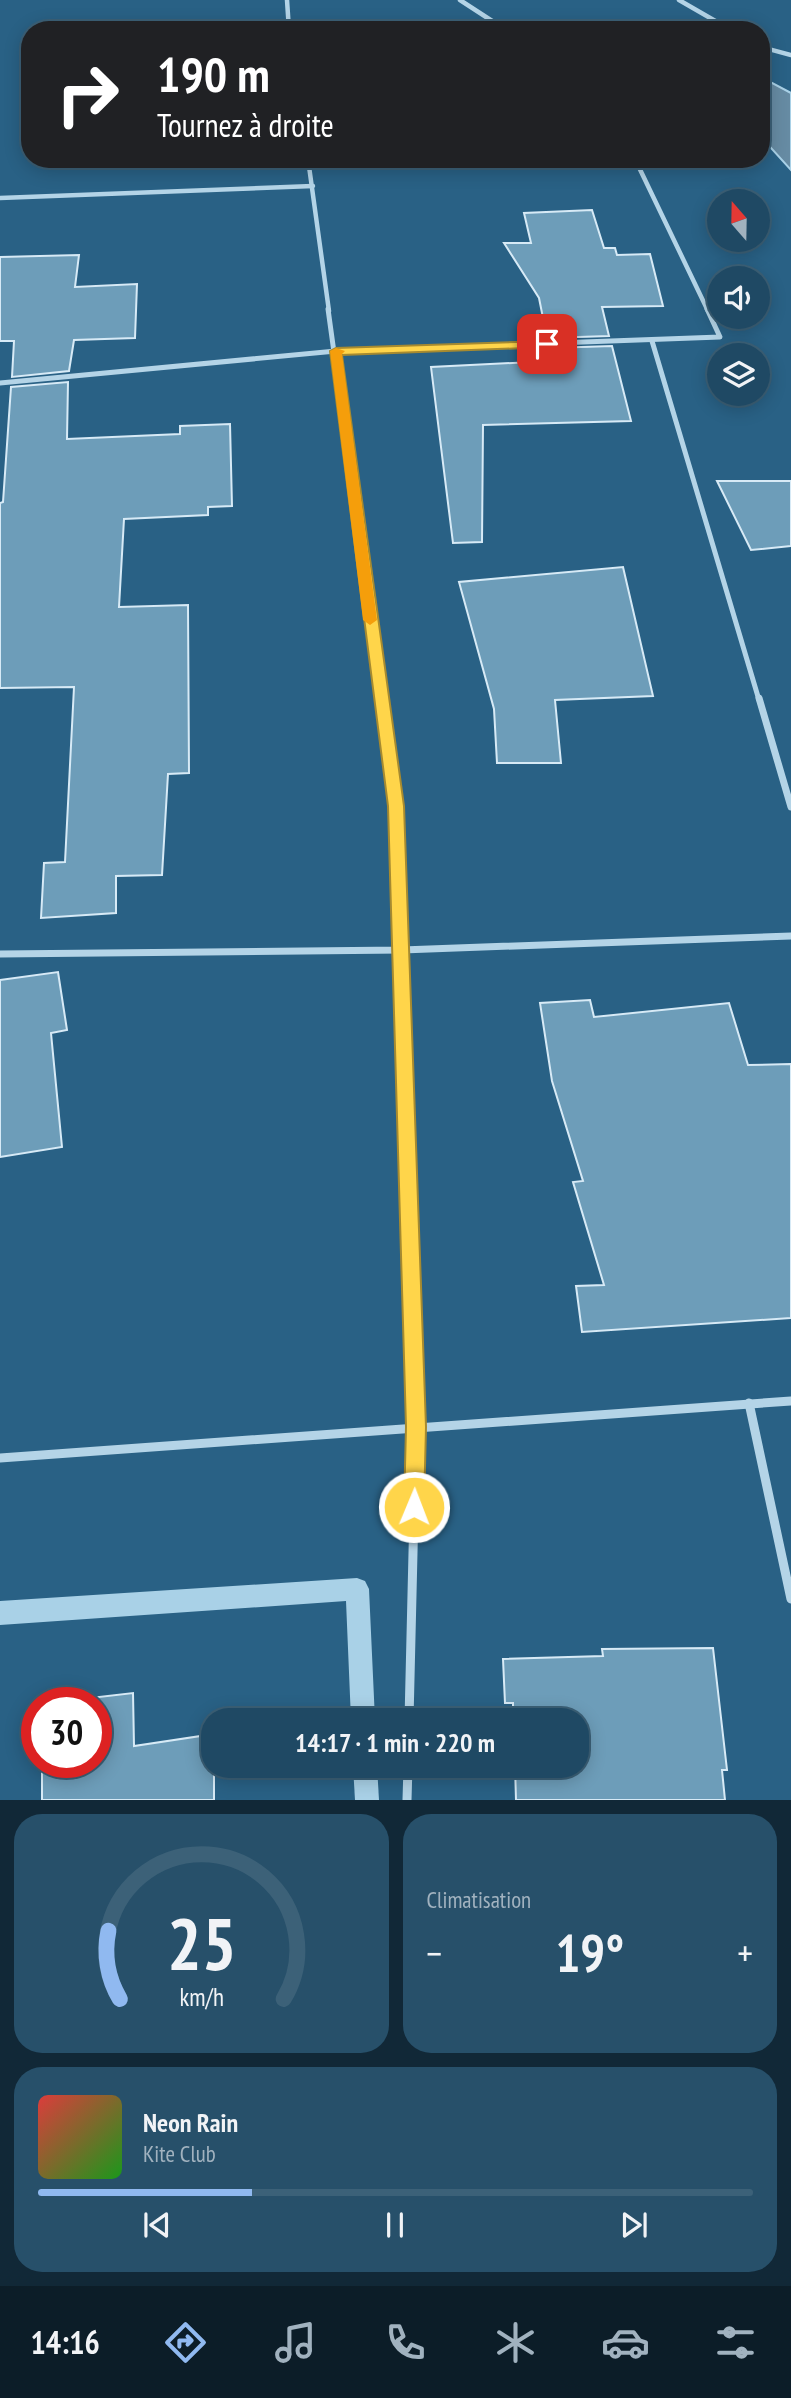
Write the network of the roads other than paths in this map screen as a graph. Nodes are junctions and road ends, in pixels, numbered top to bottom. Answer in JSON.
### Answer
{"nodes":[{"id":1,"x":287,"y":0,"type":"edge"},
{"id":2,"x":460,"y":0,"type":"edge"},
{"id":3,"x":680,"y":0,"type":"edge"},
{"id":4,"x":288,"y":21,"type":"edge"},
{"id":5,"x":492,"y":21,"type":"edge"},
{"id":6,"x":716,"y":21,"type":"edge"},
{"id":7,"x":770,"y":49,"type":"edge"},
{"id":8,"x":791,"y":55,"type":"edge"},
{"id":9,"x":310,"y":168,"type":"edge"},
{"id":10,"x":639,"y":168,"type":"edge"},
{"id":11,"x":313,"y":186,"type":"junction"},
{"id":12,"x":0,"y":198,"type":"edge"},
{"id":13,"x":652,"y":341,"type":"junction"},
{"id":14,"x":336,"y":351,"type":"junction"},
{"id":15,"x":0,"y":383,"type":"edge"},
{"id":16,"x":791,"y":807,"type":"edge"},
{"id":17,"x":791,"y":936,"type":"edge"},
{"id":18,"x":402,"y":950,"type":"junction"},
{"id":19,"x":0,"y":954,"type":"edge"},
{"id":20,"x":791,"y":1401,"type":"edge"},
{"id":21,"x":749,"y":1403,"type":"junction"},
{"id":22,"x":416,"y":1427,"type":"junction"},
{"id":23,"x":0,"y":1458,"type":"edge"},
{"id":24,"x":791,"y":1599,"type":"edge"},
{"id":25,"x":409,"y":1708,"type":"edge"},
{"id":26,"x":408,"y":1778,"type":"edge"},
{"id":27,"x":407,"y":1800,"type":"edge"}],
"edges":[{"from":1,"to":4,"type":"street"},
{"from":2,"to":5,"type":"street"},
{"from":3,"to":6,"type":"street"},
{"from":7,"to":8,"type":"street"},
{"from":9,"to":11,"type":"street"},
{"from":10,"to":13,"type":"street"},
{"from":11,"to":12,"type":"street"},
{"from":11,"to":14,"type":"street"},
{"from":13,"to":14,"type":"street"},
{"from":13,"to":16,"type":"street"},
{"from":14,"to":15,"type":"street"},
{"from":14,"to":18,"type":"street"},
{"from":17,"to":18,"type":"street"},
{"from":18,"to":19,"type":"street"},
{"from":18,"to":22,"type":"street"},
{"from":20,"to":21,"type":"street"},
{"from":21,"to":22,"type":"street"},
{"from":21,"to":24,"type":"street"},
{"from":22,"to":23,"type":"street"},
{"from":22,"to":25,"type":"street"},
{"from":26,"to":27,"type":"street"}]}
